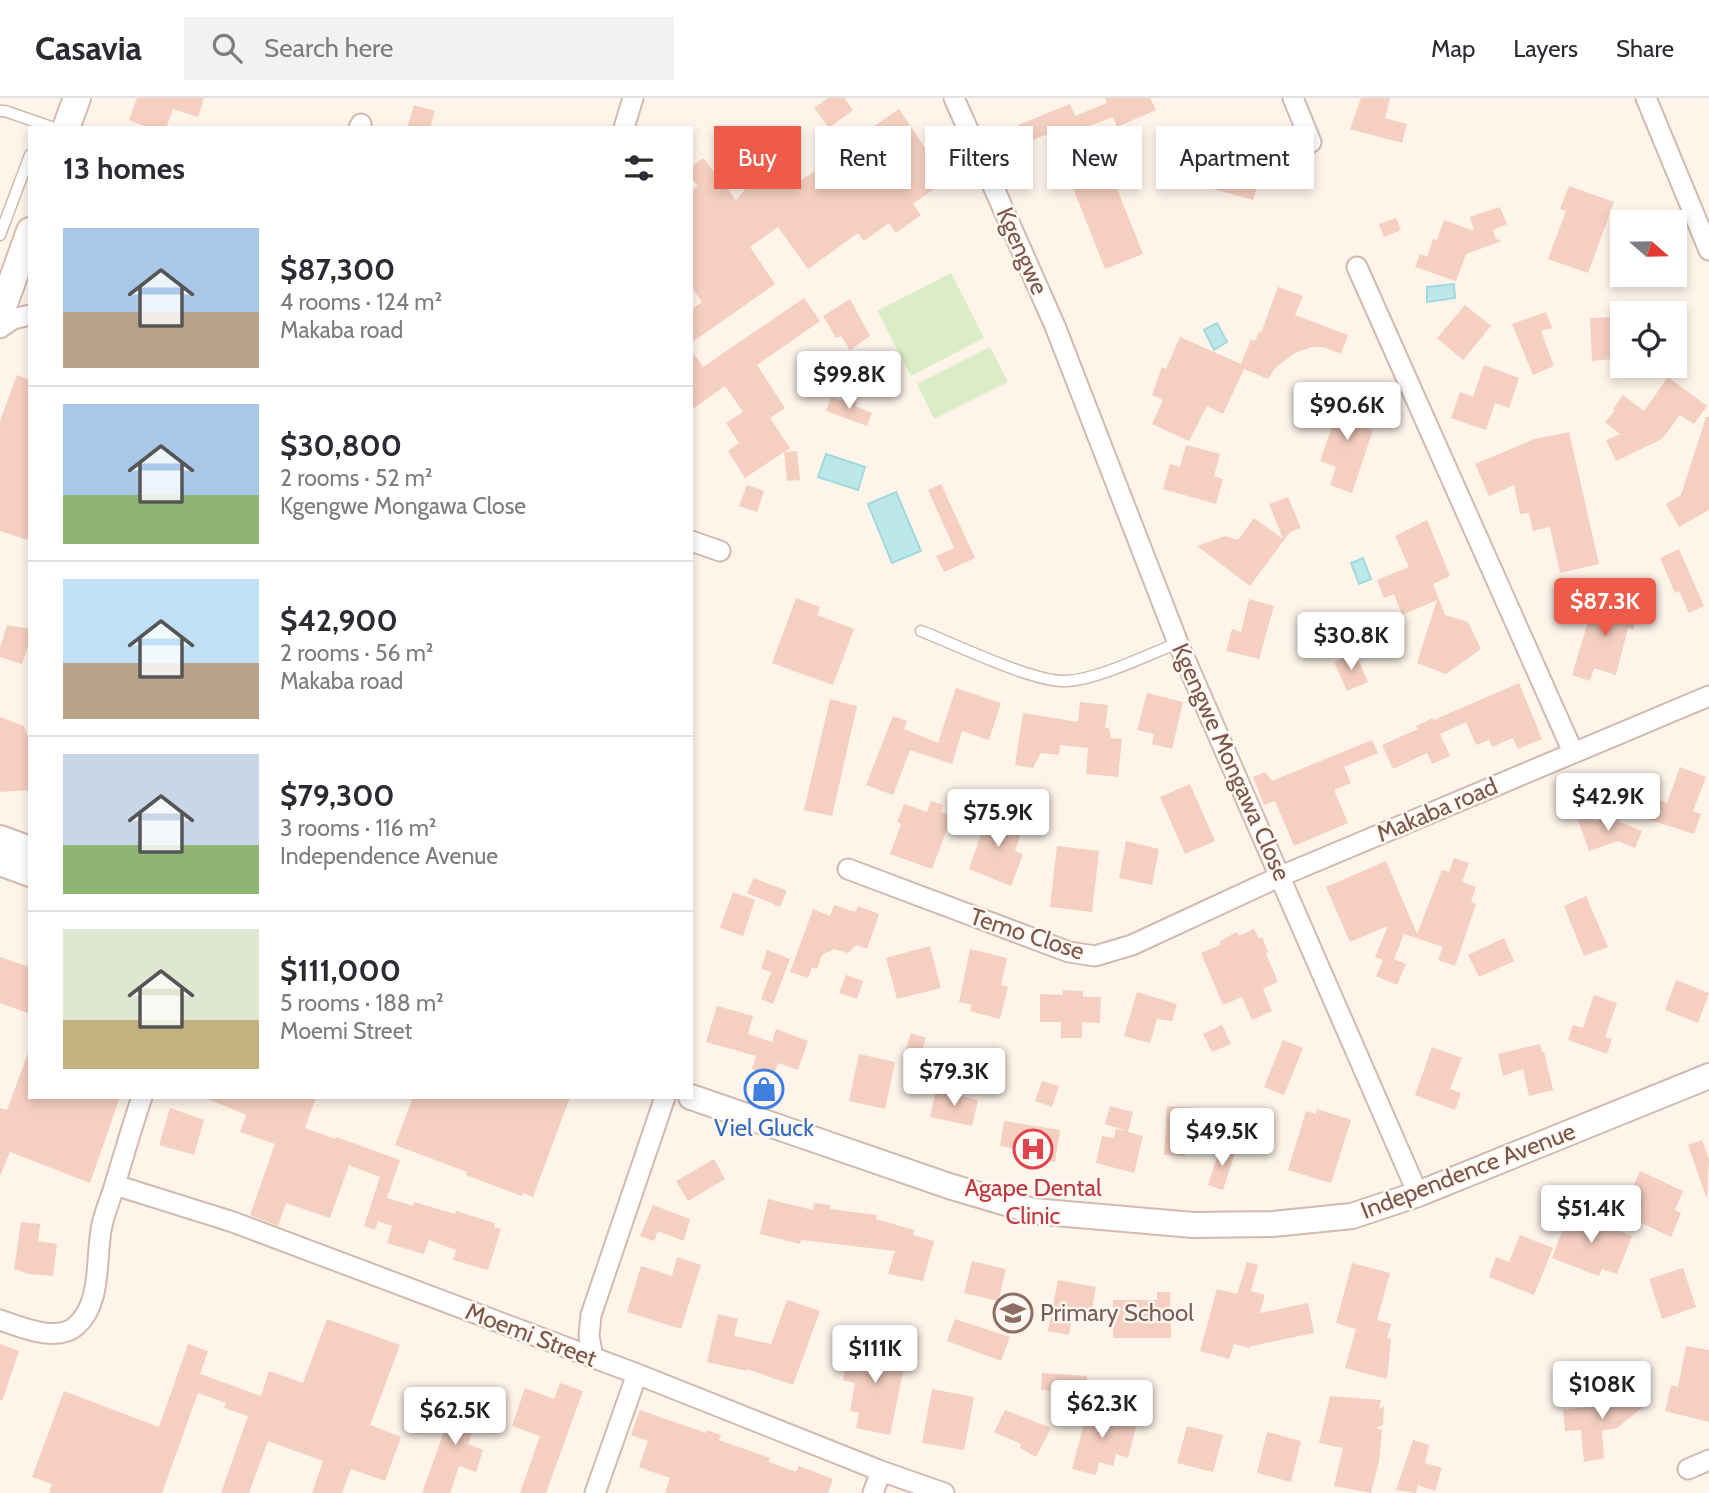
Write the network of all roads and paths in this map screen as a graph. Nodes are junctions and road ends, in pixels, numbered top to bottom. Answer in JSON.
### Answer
{"nodes":[{"id":1,"x":77,"y":98,"type":"edge"},
{"id":2,"x":633,"y":98,"type":"edge"},
{"id":3,"x":954,"y":98,"type":"edge"},
{"id":4,"x":1293,"y":98,"type":"edge"},
{"id":5,"x":1646,"y":98,"type":"edge"},
{"id":6,"x":0,"y":111,"type":"edge"},
{"id":7,"x":49,"y":126,"type":"edge"},
{"id":8,"x":625,"y":126,"type":"edge"},
{"id":9,"x":1304,"y":126,"type":"edge"},
{"id":10,"x":28,"y":160,"type":"edge"},
{"id":11,"x":0,"y":235,"type":"edge"},
{"id":12,"x":28,"y":244,"type":"edge"},
{"id":13,"x":1709,"y":250,"type":"edge"},
{"id":14,"x":1357,"y":267,"type":"dead end"},
{"id":15,"x":24,"y":271,"type":"edge"},
{"id":16,"x":0,"y":315,"type":"edge"},
{"id":17,"x":28,"y":315,"type":"edge"},
{"id":18,"x":1055,"y":326,"type":"joint"},
{"id":19,"x":0,"y":328,"type":"edge"},
{"id":20,"x":693,"y":542,"type":"edge"},
{"id":21,"x":720,"y":551,"type":"dead end"},
{"id":22,"x":921,"y":631,"type":"dead end"},
{"id":23,"x":1178,"y":643,"type":"junction"},
{"id":24,"x":1709,"y":696,"type":"edge"},
{"id":25,"x":1573,"y":752,"type":"junction"},
{"id":26,"x":0,"y":838,"type":"edge"},
{"id":27,"x":28,"y":848,"type":"edge"},
{"id":28,"x":0,"y":863,"type":"edge"},
{"id":29,"x":848,"y":869,"type":"dead end"},
{"id":30,"x":28,"y":873,"type":"edge"},
{"id":31,"x":1281,"y":876,"type":"junction"},
{"id":32,"x":1709,"y":1076,"type":"edge"},
{"id":33,"x":693,"y":1098,"type":"edge"},
{"id":34,"x":141,"y":1099,"type":"edge"},
{"id":35,"x":665,"y":1099,"type":"edge"},
{"id":36,"x":115,"y":1185,"type":"junction"},
{"id":37,"x":1418,"y":1194,"type":"junction"},
{"id":38,"x":0,"y":1320,"type":"edge"},
{"id":39,"x":593,"y":1358,"type":"junction"},
{"id":40,"x":637,"y":1374,"type":"junction"},
{"id":41,"x":1709,"y":1460,"type":"edge"},
{"id":42,"x":1688,"y":1469,"type":"dead end"},
{"id":43,"x":881,"y":1471,"type":"junction"},
{"id":44,"x":595,"y":1493,"type":"edge"},
{"id":45,"x":873,"y":1493,"type":"edge"},
{"id":46,"x":944,"y":1493,"type":"edge"}],
"edges":[{"from":1,"to":7,"type":"main road"},
{"from":2,"to":8,"type":"street"},
{"from":3,"to":18,"type":"street","name":"Kgengwe"},
{"from":4,"to":9,"type":"street"},
{"from":5,"to":13,"type":"street"},
{"from":6,"to":7,"type":"lane"},
{"from":10,"to":11,"type":"lane"},
{"from":12,"to":15,"type":"main road"},
{"from":14,"to":25,"type":"street"},
{"from":15,"to":16,"type":"main road"},
{"from":17,"to":19,"type":"street"},
{"from":18,"to":23,"type":"street","name":"Kgengwe Mongawa Close"},
{"from":20,"to":21,"type":"street"},
{"from":22,"to":23,"type":"lane"},
{"from":23,"to":31,"type":"street","name":"Kgengwe Mongawa Close"},
{"from":24,"to":25,"type":"street","name":"Makaba road"},
{"from":25,"to":31,"type":"street","name":"Makaba road"},
{"from":26,"to":27,"type":"street"},
{"from":28,"to":30,"type":"street"},
{"from":29,"to":31,"type":"street","name":"Temo Close"},
{"from":31,"to":37,"type":"street","name":"Kgengwe Mongawa Close"},
{"from":32,"to":37,"type":"street","name":"Independence Avenue"},
{"from":33,"to":37,"type":"street","name":"Independence Avenue"},
{"from":34,"to":36,"type":"street"},
{"from":35,"to":39,"type":"street"},
{"from":36,"to":38,"type":"street"},
{"from":36,"to":39,"type":"street","name":"Moemi Street"},
{"from":39,"to":40,"type":"street","name":"Moemi Street"},
{"from":40,"to":43,"type":"street","name":"Moemi Street"},
{"from":40,"to":44,"type":"street"},
{"from":41,"to":42,"type":"street"},
{"from":43,"to":45,"type":"street"},
{"from":43,"to":46,"type":"street","name":"Moemi Street"}]}
